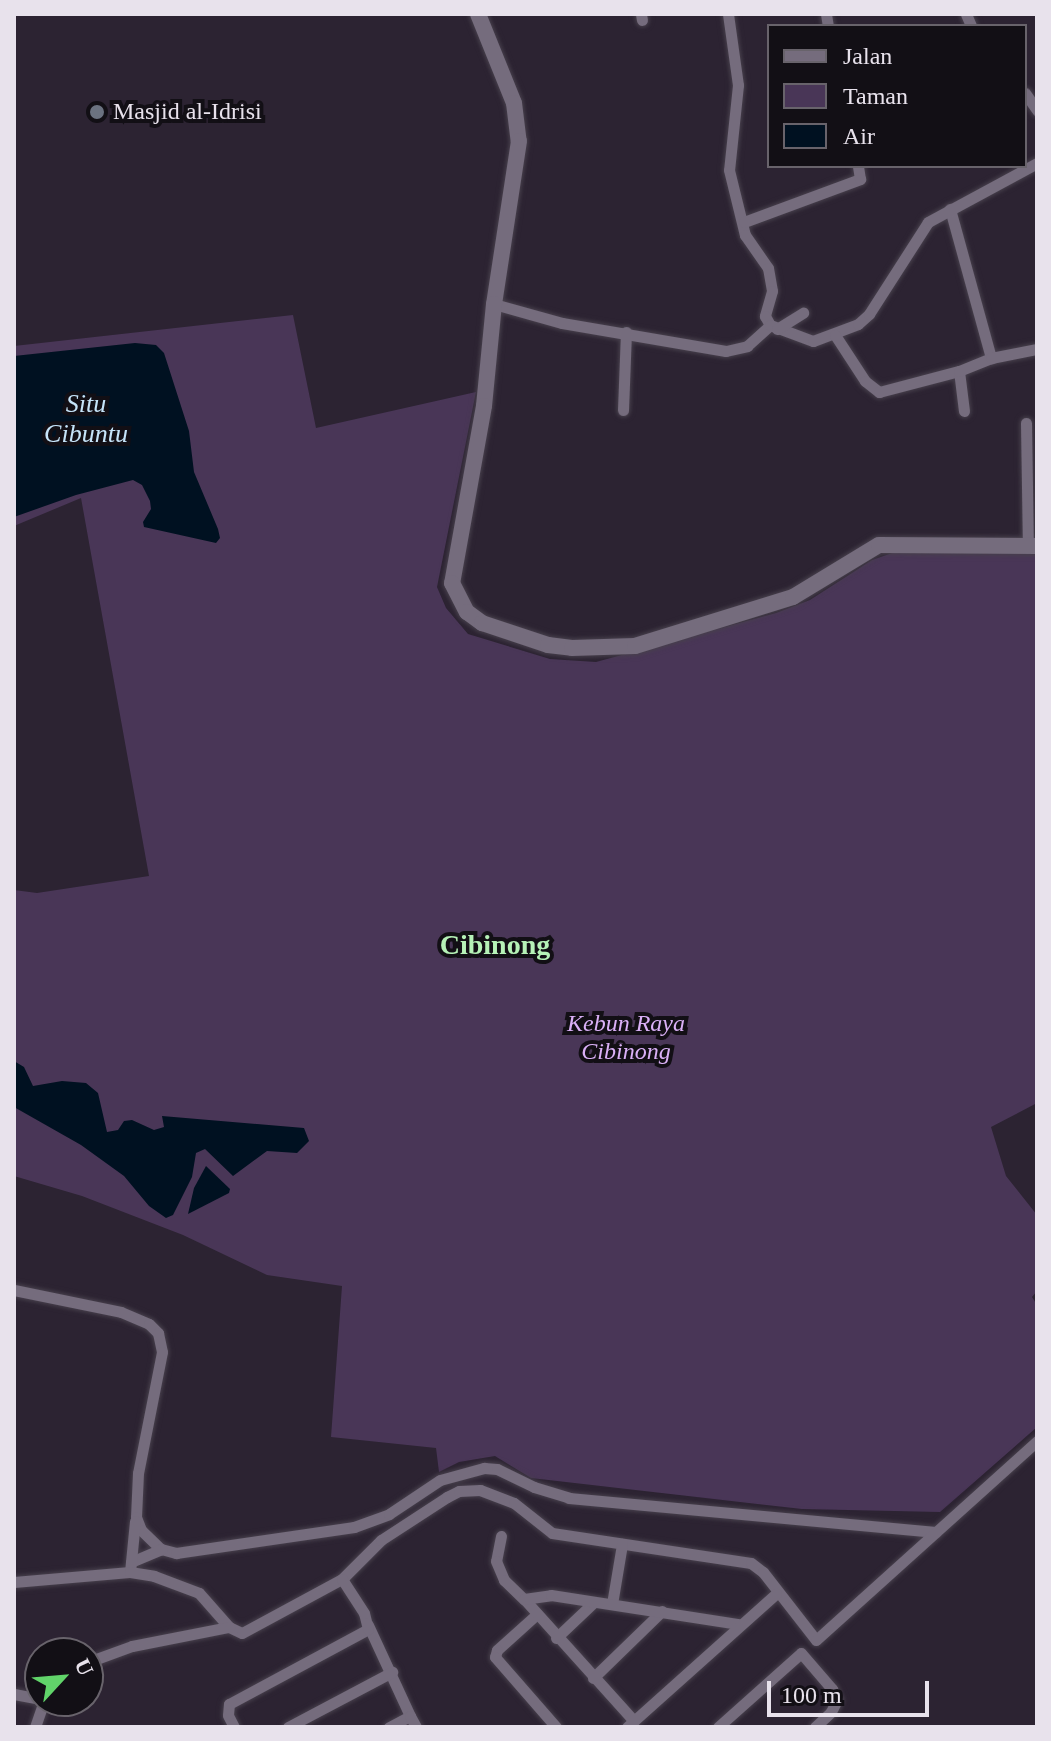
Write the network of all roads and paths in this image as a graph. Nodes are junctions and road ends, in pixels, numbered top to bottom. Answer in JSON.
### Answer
{"nodes":[{"id":1,"x":478,"y":14,"type":"edge"},
{"id":2,"x":728,"y":14,"type":"edge"},
{"id":3,"x":1037,"y":163,"type":"edge"},
{"id":4,"x":858,"y":168,"type":"edge"},
{"id":5,"x":950,"y":209,"type":"junction"},
{"id":6,"x":744,"y":222,"type":"junction"},
{"id":7,"x":494,"y":304,"type":"junction"},
{"id":8,"x":803,"y":313,"type":"dead end"},
{"id":9,"x":774,"y":327,"type":"junction"},
{"id":10,"x":626,"y":332,"type":"junction"},
{"id":11,"x":835,"y":335,"type":"junction"},
{"id":12,"x":1037,"y":349,"type":"edge"},
{"id":13,"x":991,"y":358,"type":"junction"},
{"id":14,"x":959,"y":371,"type":"junction"},
{"id":15,"x":623,"y":410,"type":"dead end"},
{"id":16,"x":964,"y":411,"type":"dead end"},
{"id":17,"x":1026,"y":423,"type":"dead end"},
{"id":18,"x":1032,"y":546,"type":"edge"},
{"id":19,"x":14,"y":1290,"type":"edge"},
{"id":20,"x":1037,"y":1441,"type":"edge"},
{"id":21,"x":136,"y":1517,"type":"junction"},
{"id":22,"x":935,"y":1532,"type":"junction"},
{"id":23,"x":501,"y":1536,"type":"dead end"},
{"id":24,"x":622,"y":1544,"type":"junction"},
{"id":25,"x":161,"y":1549,"type":"junction"},
{"id":26,"x":131,"y":1567,"type":"junction"},
{"id":27,"x":342,"y":1579,"type":"junction"},
{"id":28,"x":14,"y":1582,"type":"edge"},
{"id":29,"x":776,"y":1594,"type":"junction"},
{"id":30,"x":524,"y":1599,"type":"junction"},
{"id":31,"x":594,"y":1602,"type":"junction"},
{"id":32,"x":612,"y":1604,"type":"junction"},
{"id":33,"x":662,"y":1611,"type":"junction"},
{"id":34,"x":537,"y":1614,"type":"junction"},
{"id":35,"x":739,"y":1624,"type":"junction"},
{"id":36,"x":229,"y":1627,"type":"junction"},
{"id":37,"x":364,"y":1630,"type":"junction"},
{"id":38,"x":556,"y":1638,"type":"junction"},
{"id":39,"x":816,"y":1640,"type":"junction"},
{"id":40,"x":801,"y":1653,"type":"junction"},
{"id":41,"x":104,"y":1656,"type":"edge"},
{"id":42,"x":392,"y":1672,"type":"junction"},
{"id":43,"x":593,"y":1678,"type":"junction"},
{"id":44,"x":413,"y":1721,"type":"edge"},
{"id":45,"x":630,"y":1724,"type":"edge"},
{"id":46,"x":234,"y":1727,"type":"edge"},
{"id":47,"x":288,"y":1727,"type":"edge"},
{"id":48,"x":389,"y":1727,"type":"edge"},
{"id":49,"x":556,"y":1727,"type":"edge"},
{"id":50,"x":718,"y":1727,"type":"edge"},
{"id":51,"x":815,"y":1727,"type":"edge"}],
"edges":[{"from":1,"to":7,"type":"street"},
{"from":2,"to":6,"type":"street"},
{"from":3,"to":5,"type":"street"},
{"from":4,"to":6,"type":"street"},
{"from":5,"to":11,"type":"street"},
{"from":5,"to":13,"type":"street"},
{"from":6,"to":9,"type":"street"},
{"from":7,"to":10,"type":"street"},
{"from":7,"to":18,"type":"street"},
{"from":8,"to":9,"type":"street"},
{"from":9,"to":10,"type":"street"},
{"from":9,"to":11,"type":"street"},
{"from":10,"to":15,"type":"street"},
{"from":11,"to":14,"type":"street"},
{"from":12,"to":13,"type":"street"},
{"from":13,"to":14,"type":"street"},
{"from":14,"to":16,"type":"street"},
{"from":17,"to":18,"type":"street"},
{"from":19,"to":21,"type":"street"},
{"from":20,"to":22,"type":"street"},
{"from":21,"to":25,"type":"street"},
{"from":21,"to":26,"type":"street"},
{"from":22,"to":25,"type":"street"},
{"from":22,"to":39,"type":"street"},
{"from":23,"to":30,"type":"street"},
{"from":24,"to":27,"type":"street"},
{"from":24,"to":29,"type":"street"},
{"from":24,"to":32,"type":"street"},
{"from":25,"to":26,"type":"street"},
{"from":26,"to":28,"type":"street"},
{"from":26,"to":36,"type":"street"},
{"from":27,"to":36,"type":"street"},
{"from":27,"to":37,"type":"street"},
{"from":29,"to":35,"type":"street"},
{"from":29,"to":39,"type":"street"},
{"from":30,"to":31,"type":"street"},
{"from":30,"to":34,"type":"street"},
{"from":31,"to":32,"type":"street"},
{"from":31,"to":38,"type":"street"},
{"from":32,"to":33,"type":"street"},
{"from":33,"to":35,"type":"street"},
{"from":33,"to":43,"type":"street"},
{"from":34,"to":38,"type":"street"},
{"from":34,"to":49,"type":"street"},
{"from":35,"to":45,"type":"street"},
{"from":36,"to":41,"type":"street"},
{"from":37,"to":42,"type":"street"},
{"from":37,"to":46,"type":"street"},
{"from":38,"to":43,"type":"street"},
{"from":39,"to":40,"type":"street"},
{"from":40,"to":50,"type":"street"},
{"from":40,"to":51,"type":"street"},
{"from":42,"to":44,"type":"street"},
{"from":42,"to":47,"type":"street"},
{"from":43,"to":45,"type":"street"},
{"from":44,"to":48,"type":"street"}]}
